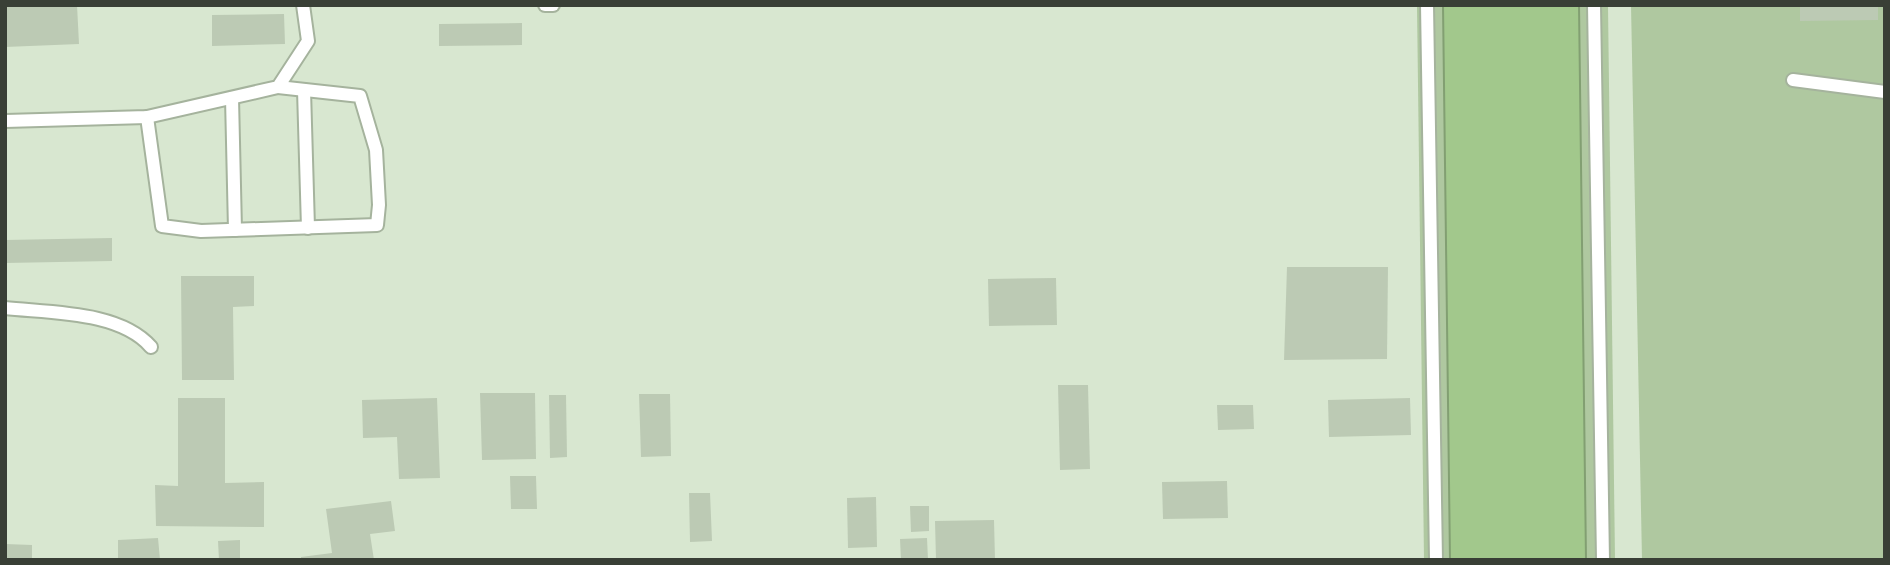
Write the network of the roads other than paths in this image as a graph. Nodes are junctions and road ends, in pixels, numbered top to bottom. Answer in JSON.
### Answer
{"nodes":[{"id":1,"x":303,"y":5,"type":"edge"},
{"id":2,"x":545,"y":5,"type":"edge"},
{"id":3,"x":553,"y":5,"type":"edge"},
{"id":4,"x":1427,"y":5,"type":"edge"},
{"id":5,"x":1594,"y":5,"type":"edge"},
{"id":6,"x":1793,"y":79,"type":"dead end"},
{"id":7,"x":278,"y":87,"type":"junction"},
{"id":8,"x":304,"y":90,"type":"junction"},
{"id":9,"x":1885,"y":92,"type":"edge"},
{"id":10,"x":232,"y":98,"type":"junction"},
{"id":11,"x":147,"y":117,"type":"junction"},
{"id":12,"x":5,"y":121,"type":"edge"},
{"id":13,"x":308,"y":228,"type":"junction"},
{"id":14,"x":235,"y":230,"type":"junction"},
{"id":15,"x":5,"y":308,"type":"edge"},
{"id":16,"x":151,"y":347,"type":"dead end"},
{"id":17,"x":1436,"y":560,"type":"edge"},
{"id":18,"x":1603,"y":560,"type":"edge"}],
"edges":[{"from":1,"to":7,"type":"lane"},
{"from":2,"to":3,"type":"lane"},
{"from":4,"to":17,"type":"lane"},
{"from":5,"to":18,"type":"lane"},
{"from":6,"to":9,"type":"lane"},
{"from":7,"to":8,"type":"lane"},
{"from":7,"to":10,"type":"lane"},
{"from":8,"to":13,"type":"lane"},
{"from":8,"to":13,"type":"lane"},
{"from":10,"to":11,"type":"lane"},
{"from":10,"to":14,"type":"lane"},
{"from":11,"to":12,"type":"lane"},
{"from":11,"to":14,"type":"lane"},
{"from":13,"to":14,"type":"lane"},
{"from":15,"to":16,"type":"lane"}]}
